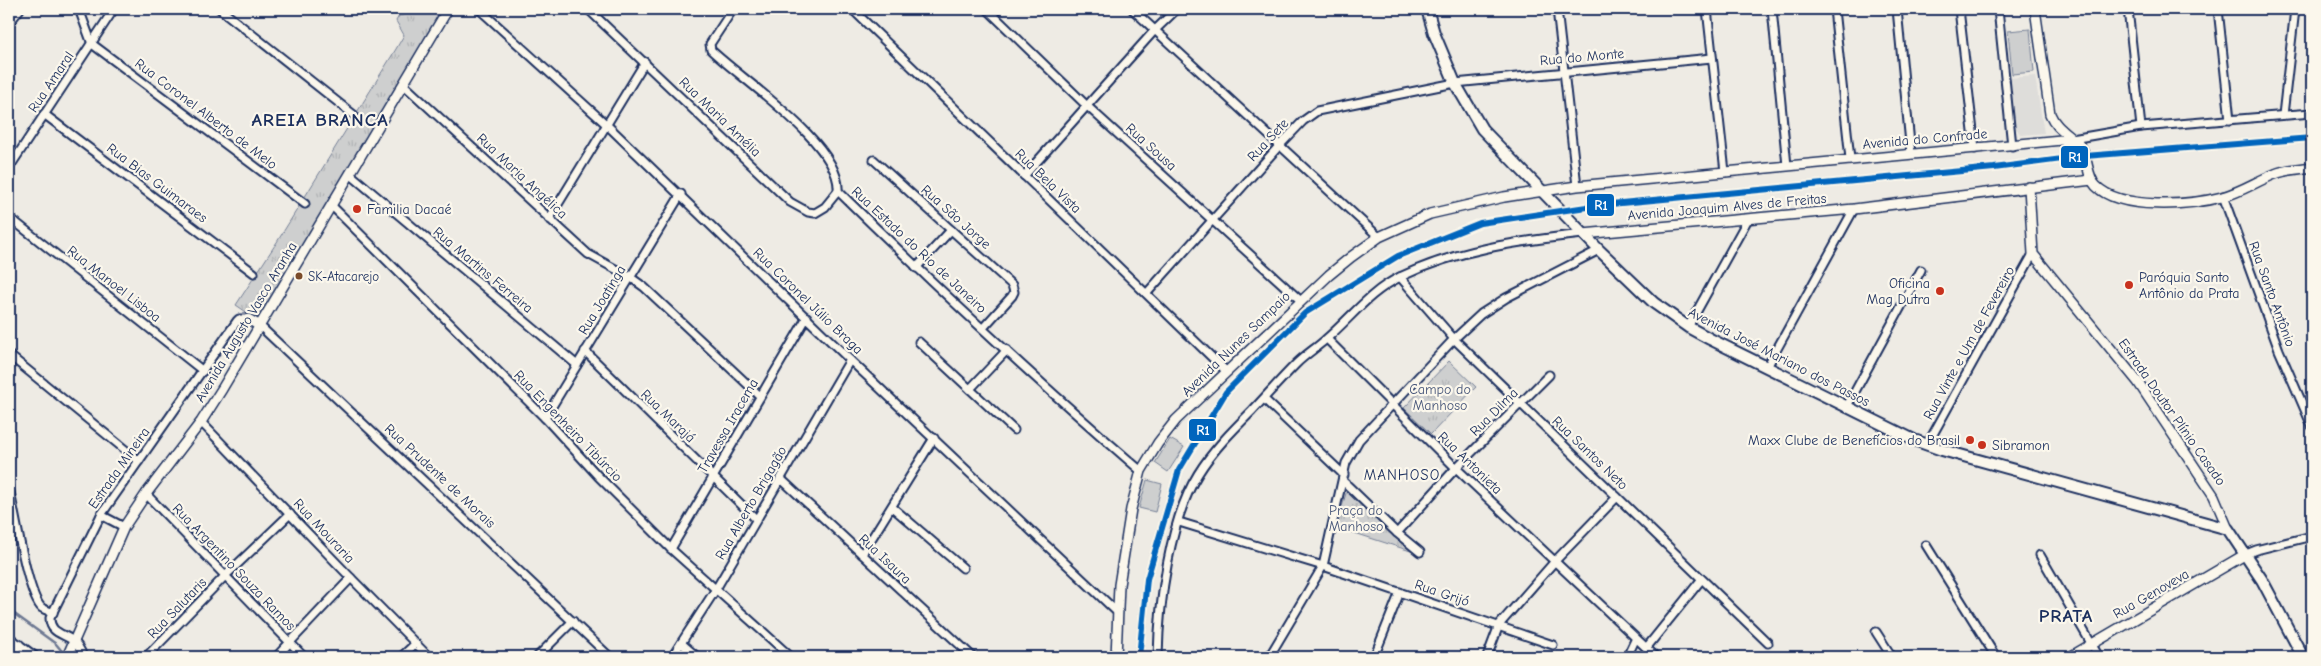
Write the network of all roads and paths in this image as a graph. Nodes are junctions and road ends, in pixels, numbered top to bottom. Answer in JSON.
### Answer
{"nodes":[{"id":1,"x":20,"y":9,"type":"edge"},
{"id":2,"x":79,"y":9,"type":"edge"},
{"id":3,"x":114,"y":9,"type":"edge"},
{"id":4,"x":220,"y":9,"type":"edge"},
{"id":5,"x":448,"y":9,"type":"edge"},
{"id":6,"x":479,"y":9,"type":"edge"},
{"id":7,"x":588,"y":9,"type":"edge"},
{"id":8,"x":734,"y":9,"type":"edge"},
{"id":9,"x":852,"y":9,"type":"edge"},
{"id":10,"x":986,"y":9,"type":"edge"},
{"id":11,"x":1132,"y":9,"type":"edge"},
{"id":12,"x":1177,"y":9,"type":"edge"},
{"id":13,"x":1427,"y":9,"type":"edge"},
{"id":14,"x":1557,"y":9,"type":"edge"},
{"id":15,"x":1707,"y":9,"type":"edge"},
{"id":16,"x":1772,"y":9,"type":"edge"},
{"id":17,"x":1834,"y":9,"type":"edge"},
{"id":18,"x":1897,"y":9,"type":"edge"},
{"id":19,"x":1959,"y":9,"type":"edge"},
{"id":20,"x":1998,"y":9,"type":"edge"},
{"id":21,"x":2035,"y":9,"type":"edge"},
{"id":22,"x":2128,"y":9,"type":"edge"},
{"id":23,"x":2218,"y":9,"type":"edge"},
{"id":24,"x":2294,"y":9,"type":"edge"},
{"id":25,"x":9,"y":22,"type":"edge"},
{"id":26,"x":1154,"y":31,"type":"junction"},
{"id":27,"x":92,"y":44,"type":"junction"},
{"id":28,"x":1712,"y":58,"type":"junction"},
{"id":29,"x":645,"y":62,"type":"junction"},
{"id":30,"x":1564,"y":71,"type":"junction"},
{"id":31,"x":1454,"y":83,"type":"junction"},
{"id":32,"x":403,"y":84,"type":"junction"},
{"id":33,"x":1086,"y":105,"type":"junction"},
{"id":34,"x":2312,"y":113,"type":"edge"},
{"id":35,"x":44,"y":114,"type":"junction"},
{"id":36,"x":354,"y":115,"type":"dead end"},
{"id":37,"x":2283,"y":115,"type":"junction"},
{"id":38,"x":2230,"y":120,"type":"junction"},
{"id":39,"x":607,"y":125,"type":"junction"},
{"id":40,"x":2142,"y":127,"type":"junction"},
{"id":41,"x":2072,"y":139,"type":"junction"},
{"id":42,"x":1280,"y":146,"type":"junction"},
{"id":43,"x":2012,"y":146,"type":"junction"},
{"id":44,"x":1975,"y":149,"type":"junction"},
{"id":45,"x":1911,"y":154,"type":"junction"},
{"id":46,"x":1850,"y":159,"type":"junction"},
{"id":47,"x":874,"y":160,"type":"dead end"},
{"id":48,"x":1787,"y":166,"type":"junction"},
{"id":49,"x":9,"y":168,"type":"edge"},
{"id":50,"x":2312,"y":168,"type":"edge"},
{"id":51,"x":1726,"y":172,"type":"junction"},
{"id":52,"x":350,"y":174,"type":"junction"},
{"id":53,"x":1024,"y":176,"type":"junction"},
{"id":54,"x":2092,"y":180,"type":"junction"},
{"id":55,"x":1577,"y":186,"type":"junction"},
{"id":56,"x":2029,"y":187,"type":"junction"},
{"id":57,"x":1540,"y":190,"type":"junction"},
{"id":58,"x":838,"y":191,"type":"junction"},
{"id":59,"x":680,"y":194,"type":"junction"},
{"id":60,"x":2223,"y":196,"type":"junction"},
{"id":61,"x":305,"y":204,"type":"dead end"},
{"id":62,"x":332,"y":206,"type":"junction"},
{"id":63,"x":1854,"y":209,"type":"junction"},
{"id":64,"x":9,"y":217,"type":"edge"},
{"id":65,"x":1748,"y":218,"type":"junction"},
{"id":66,"x":549,"y":219,"type":"junction"},
{"id":67,"x":1212,"y":220,"type":"junction"},
{"id":68,"x":951,"y":230,"type":"junction"},
{"id":69,"x":1583,"y":234,"type":"junction"},
{"id":70,"x":1378,"y":237,"type":"junction"},
{"id":71,"x":1599,"y":250,"type":"junction"},
{"id":72,"x":2033,"y":254,"type":"junction"},
{"id":73,"x":916,"y":268,"type":"junction"},
{"id":74,"x":1921,"y":270,"type":"dead end"},
{"id":75,"x":254,"y":273,"type":"dead end"},
{"id":76,"x":630,"y":277,"type":"junction"},
{"id":77,"x":1400,"y":277,"type":"junction"},
{"id":78,"x":1147,"y":293,"type":"junction"},
{"id":79,"x":1301,"y":301,"type":"junction"},
{"id":80,"x":807,"y":317,"type":"junction"},
{"id":81,"x":248,"y":319,"type":"joint"},
{"id":82,"x":260,"y":326,"type":"junction"},
{"id":83,"x":1688,"y":327,"type":"junction"},
{"id":84,"x":983,"y":328,"type":"junction"},
{"id":85,"x":1327,"y":339,"type":"junction"},
{"id":86,"x":1454,"y":339,"type":"junction"},
{"id":87,"x":919,"y":342,"type":"dead end"},
{"id":88,"x":1007,"y":350,"type":"junction"},
{"id":89,"x":585,"y":352,"type":"junction"},
{"id":90,"x":9,"y":356,"type":"edge"},
{"id":91,"x":850,"y":360,"type":"junction"},
{"id":92,"x":577,"y":365,"type":"junction"},
{"id":93,"x":1767,"y":367,"type":"junction"},
{"id":94,"x":203,"y":371,"type":"junction"},
{"id":95,"x":1226,"y":371,"type":"junction"},
{"id":96,"x":1549,"y":376,"type":"dead end"},
{"id":97,"x":970,"y":390,"type":"junction"},
{"id":98,"x":760,"y":396,"type":"junction"},
{"id":99,"x":1264,"y":399,"type":"junction"},
{"id":100,"x":1520,"y":403,"type":"junction"},
{"id":101,"x":1392,"y":406,"type":"junction"},
{"id":102,"x":1846,"y":408,"type":"junction"},
{"id":103,"x":545,"y":418,"type":"junction"},
{"id":104,"x":202,"y":422,"type":"junction"},
{"id":105,"x":2312,"y":426,"type":"edge"},
{"id":106,"x":1014,"y":430,"type":"dead end"},
{"id":107,"x":934,"y":438,"type":"junction"},
{"id":108,"x":1927,"y":444,"type":"junction"},
{"id":109,"x":139,"y":461,"type":"junction"},
{"id":110,"x":1456,"y":468,"type":"junction"},
{"id":111,"x":1141,"y":471,"type":"junction"},
{"id":112,"x":713,"y":477,"type":"junction"},
{"id":113,"x":780,"y":478,"type":"junction"},
{"id":114,"x":1344,"y":478,"type":"junction"},
{"id":115,"x":9,"y":488,"type":"edge"},
{"id":116,"x":146,"y":494,"type":"junction"},
{"id":117,"x":1617,"y":497,"type":"junction"},
{"id":118,"x":892,"y":507,"type":"junction"},
{"id":119,"x":290,"y":514,"type":"junction"},
{"id":120,"x":100,"y":515,"type":"junction"},
{"id":121,"x":756,"y":519,"type":"junction"},
{"id":122,"x":1179,"y":522,"type":"junction"},
{"id":123,"x":124,"y":527,"type":"junction"},
{"id":124,"x":2228,"y":530,"type":"junction"},
{"id":125,"x":1397,"y":533,"type":"junction"},
{"id":126,"x":2312,"y":536,"type":"edge"},
{"id":127,"x":1926,"y":545,"type":"dead end"},
{"id":128,"x":671,"y":549,"type":"junction"},
{"id":129,"x":1420,"y":552,"type":"dead end"},
{"id":130,"x":862,"y":554,"type":"junction"},
{"id":131,"x":2246,"y":554,"type":"junction"},
{"id":132,"x":2040,"y":555,"type":"dead end"},
{"id":133,"x":1555,"y":560,"type":"junction"},
{"id":134,"x":1323,"y":566,"type":"junction"},
{"id":135,"x":963,"y":568,"type":"dead end"},
{"id":136,"x":225,"y":576,"type":"junction"},
{"id":137,"x":351,"y":578,"type":"junction"},
{"id":138,"x":1701,"y":580,"type":"junction"},
{"id":139,"x":716,"y":589,"type":"junction"},
{"id":140,"x":1400,"y":592,"type":"junction"},
{"id":141,"x":53,"y":612,"type":"junction"},
{"id":142,"x":1117,"y":612,"type":"junction"},
{"id":143,"x":573,"y":621,"type":"junction"},
{"id":144,"x":1499,"y":625,"type":"junction"},
{"id":145,"x":1876,"y":632,"type":"dead end"},
{"id":146,"x":9,"y":637,"type":"edge"},
{"id":147,"x":1635,"y":640,"type":"junction"},
{"id":148,"x":74,"y":641,"type":"junction"},
{"id":149,"x":290,"y":643,"type":"junction"},
{"id":150,"x":681,"y":643,"type":"junction"},
{"id":151,"x":1768,"y":643,"type":"dead end"},
{"id":152,"x":19,"y":644,"type":"junction"},
{"id":153,"x":416,"y":644,"type":"junction"},
{"id":154,"x":2091,"y":644,"type":"junction"},
{"id":155,"x":1553,"y":646,"type":"dead end"},
{"id":156,"x":1647,"y":647,"type":"junction"},
{"id":157,"x":68,"y":654,"type":"edge"},
{"id":158,"x":13,"y":657,"type":"edge"},
{"id":159,"x":36,"y":657,"type":"edge"},
{"id":160,"x":84,"y":657,"type":"edge"},
{"id":161,"x":146,"y":657,"type":"edge"},
{"id":162,"x":276,"y":657,"type":"edge"},
{"id":163,"x":304,"y":657,"type":"edge"},
{"id":164,"x":401,"y":657,"type":"edge"},
{"id":165,"x":429,"y":657,"type":"edge"},
{"id":166,"x":537,"y":657,"type":"edge"},
{"id":167,"x":610,"y":657,"type":"edge"},
{"id":168,"x":672,"y":657,"type":"edge"},
{"id":169,"x":697,"y":657,"type":"edge"},
{"id":170,"x":791,"y":657,"type":"edge"},
{"id":171,"x":973,"y":657,"type":"edge"},
{"id":172,"x":1116,"y":657,"type":"edge"},
{"id":173,"x":1158,"y":657,"type":"edge"},
{"id":174,"x":1269,"y":657,"type":"edge"},
{"id":175,"x":1374,"y":657,"type":"edge"},
{"id":176,"x":1487,"y":657,"type":"edge"},
{"id":177,"x":1627,"y":657,"type":"edge"},
{"id":178,"x":1656,"y":657,"type":"edge"},
{"id":179,"x":1892,"y":657,"type":"edge"},
{"id":180,"x":1996,"y":657,"type":"edge"},
{"id":181,"x":2070,"y":657,"type":"edge"},
{"id":182,"x":2099,"y":657,"type":"edge"},
{"id":183,"x":2303,"y":657,"type":"edge"}],
"edges":[{"from":1,"to":25,"type":"street"},
{"from":2,"to":27,"type":"street"},
{"from":3,"to":27,"type":"street","name":"Rua Amaral"},
{"from":4,"to":36,"type":"street"},
{"from":5,"to":32,"type":"street","name":"Avenida Augusto Vasco Aranha"},
{"from":6,"to":39,"type":"street","name":"Rua Coronel Júlio Braga"},
{"from":7,"to":29,"type":"street","name":"Rua Maria Amélia"},
{"from":8,"to":58,"type":"street","name":"Rua Estado do Rio de Janeiro"},
{"from":9,"to":53,"type":"street","name":"Rua Bela Vista"},
{"from":10,"to":33,"type":"street","name":"Rua Sousa"},
{"from":11,"to":26,"type":"street"},
{"from":12,"to":26,"type":"street"},
{"from":13,"to":31,"type":"main road","name":"Avenida José Mariano dos Passos"},
{"from":14,"to":30,"type":"street"},
{"from":15,"to":28,"type":"street"},
{"from":16,"to":48,"type":"street"},
{"from":17,"to":46,"type":"street"},
{"from":18,"to":45,"type":"street"},
{"from":19,"to":44,"type":"street"},
{"from":20,"to":43,"type":"street"},
{"from":21,"to":41,"type":"street"},
{"from":22,"to":40,"type":"street"},
{"from":23,"to":38,"type":"street"},
{"from":24,"to":37,"type":"street"},
{"from":26,"to":33,"type":"street"},
{"from":26,"to":42,"type":"street"},
{"from":27,"to":35,"type":"street","name":"Rua Amaral"},
{"from":27,"to":61,"type":"street","name":"Rua Coronel Alberto de Melo"},
{"from":28,"to":30,"type":"street","name":"Rua do Monte"},
{"from":28,"to":51,"type":"street"},
{"from":29,"to":39,"type":"street"},
{"from":29,"to":58,"type":"street","name":"Rua Maria Amélia"},
{"from":30,"to":31,"type":"street","name":"Rua do Monte"},
{"from":30,"to":55,"type":"street"},
{"from":31,"to":42,"type":"street","name":"Rua Sete"},
{"from":31,"to":57,"type":"main road","name":"Avenida José Mariano dos Passos"},
{"from":32,"to":52,"type":"street","name":"Avenida Augusto Vasco Aranha"},
{"from":32,"to":66,"type":"street","name":"Rua Maria Angélica"},
{"from":33,"to":53,"type":"street"},
{"from":33,"to":67,"type":"street","name":"Rua Sousa"},
{"from":34,"to":37,"type":"street","name":"Avenida do Confrade"},
{"from":35,"to":49,"type":"street","name":"Rua Amaral"},
{"from":35,"to":75,"type":"street","name":"Rua Bias Guimaraes"},
{"from":37,"to":38,"type":"street","name":"Avenida do Confrade"},
{"from":38,"to":40,"type":"street","name":"Avenida do Confrade"},
{"from":39,"to":59,"type":"street","name":"Rua Coronel Júlio Braga"},
{"from":39,"to":66,"type":"street"},
{"from":40,"to":41,"type":"street","name":"Avenida do Confrade"},
{"from":41,"to":43,"type":"street","name":"Avenida do Confrade"},
{"from":41,"to":54,"type":"street"},
{"from":42,"to":67,"type":"street","name":"Rua Sete"},
{"from":42,"to":70,"type":"street"},
{"from":43,"to":44,"type":"street","name":"Avenida do Confrade"},
{"from":44,"to":45,"type":"street","name":"Avenida do Confrade"},
{"from":45,"to":46,"type":"street","name":"Avenida do Confrade"},
{"from":46,"to":48,"type":"street","name":"Avenida do Confrade"},
{"from":47,"to":68,"type":"street","name":"Rua São Jorge"},
{"from":48,"to":51,"type":"street","name":"Avenida do Confrade"},
{"from":50,"to":60,"type":"street"},
{"from":51,"to":55,"type":"street","name":"Avenida do Confrade"},
{"from":52,"to":62,"type":"street","name":"Avenida Augusto Vasco Aranha"},
{"from":52,"to":92,"type":"street","name":"Rua Martins Ferreira"},
{"from":53,"to":78,"type":"street","name":"Rua Bela Vista"},
{"from":54,"to":56,"type":"street","name":"Avenida Joaquim Alves de Freitas"},
{"from":54,"to":60,"type":"street"},
{"from":55,"to":57,"type":"street","name":"Avenida do Confrade"},
{"from":56,"to":63,"type":"street","name":"Avenida Joaquim Alves de Freitas"},
{"from":56,"to":72,"type":"street"},
{"from":57,"to":69,"type":"main road","name":"Avenida José Mariano dos Passos"},
{"from":57,"to":70,"type":"street","name":"Avenida Nunes Sampaio"},
{"from":58,"to":73,"type":"street","name":"Rua Estado do Rio de Janeiro"},
{"from":59,"to":76,"type":"street","name":"Rua Joatinga"},
{"from":59,"to":80,"type":"street","name":"Rua Coronel Júlio Braga"},
{"from":60,"to":105,"type":"street","name":"Rua Santo Antônio"},
{"from":62,"to":82,"type":"street","name":"Avenida Augusto Vasco Aranha"},
{"from":62,"to":103,"type":"street","name":"Rua Engenheiro Tibúrcio"},
{"from":63,"to":65,"type":"street","name":"Avenida Joaquim Alves de Freitas"},
{"from":63,"to":93,"type":"street"},
{"from":64,"to":94,"type":"street","name":"Rua Manoel Lisboa"},
{"from":65,"to":69,"type":"street","name":"Avenida Joaquim Alves de Freitas"},
{"from":65,"to":83,"type":"street"},
{"from":66,"to":76,"type":"street","name":"Rua Maria Angélica"},
{"from":67,"to":78,"type":"street","name":"Rua Sete"},
{"from":67,"to":79,"type":"street","name":"Rua Sousa"},
{"from":68,"to":73,"type":"street"},
{"from":68,"to":84,"type":"street","name":"Rua São Jorge"},
{"from":69,"to":71,"type":"main road","name":"Avenida José Mariano dos Passos"},
{"from":69,"to":77,"type":"street","name":"Avenida Joaquim Alves de Freitas"},
{"from":70,"to":79,"type":"street","name":"Avenida Nunes Sampaio"},
{"from":71,"to":83,"type":"main road","name":"Avenida José Mariano dos Passos"},
{"from":71,"to":86,"type":"street"},
{"from":72,"to":108,"type":"street","name":"Rua Vinte e Um de Fevereiro"},
{"from":72,"to":124,"type":"street","name":"Estrada Doutor Plínio Casado"},
{"from":73,"to":84,"type":"street","name":"Rua Estado do Rio de Janeiro"},
{"from":74,"to":102,"type":"street"},
{"from":76,"to":89,"type":"street","name":"Rua Joatinga"},
{"from":76,"to":98,"type":"street","name":"Rua Maria Angélica"},
{"from":77,"to":85,"type":"street","name":"Avenida Joaquim Alves de Freitas"},
{"from":77,"to":86,"type":"street","name":"Rua Santos Neto"},
{"from":78,"to":95,"type":"street","name":"Rua Bela Vista"},
{"from":79,"to":95,"type":"street","name":"Avenida Nunes Sampaio"},
{"from":80,"to":91,"type":"street","name":"Rua Coronel Júlio Braga"},
{"from":80,"to":98,"type":"street","name":"Travessa Iracema"},
{"from":81,"to":82,"type":"street","name":"Rua Prudente de Morais"},
{"from":81,"to":94,"type":"street","name":"Estrada Mineira"},
{"from":82,"to":104,"type":"street","name":"Avenida Augusto Vasco Aranha"},
{"from":82,"to":143,"type":"street","name":"Rua Prudente de Morais"},
{"from":83,"to":93,"type":"main road","name":"Avenida José Mariano dos Passos"},
{"from":84,"to":88,"type":"street","name":"Rua Estado do Rio de Janeiro"},
{"from":85,"to":99,"type":"street","name":"Avenida Joaquim Alves de Freitas"},
{"from":85,"to":101,"type":"street","name":"Rua Antonieta"},
{"from":86,"to":100,"type":"street","name":"Rua Santos Neto"},
{"from":86,"to":101,"type":"street"},
{"from":87,"to":97,"type":"street"},
{"from":88,"to":97,"type":"street"},
{"from":88,"to":111,"type":"street","name":"Rua Estado do Rio de Janeiro"},
{"from":89,"to":92,"type":"street","name":"Rua Joatinga"},
{"from":89,"to":112,"type":"street","name":"Rua Marajá"},
{"from":90,"to":109,"type":"street"},
{"from":91,"to":107,"type":"street","name":"Rua Coronel Júlio Braga"},
{"from":91,"to":113,"type":"street","name":"Rua Alberto Brigagão"},
{"from":92,"to":103,"type":"street","name":"Rua Joatinga"},
{"from":93,"to":102,"type":"main road","name":"Avenida José Mariano dos Passos"},
{"from":94,"to":109,"type":"street","name":"Estrada Mineira"},
{"from":95,"to":111,"type":"street","name":"Avenida Nunes Sampaio"},
{"from":96,"to":100,"type":"street","name":"Rua Dilma"},
{"from":97,"to":106,"type":"street"},
{"from":98,"to":112,"type":"street","name":"Travessa Iracema"},
{"from":99,"to":114,"type":"street"},
{"from":99,"to":122,"type":"street","name":"Avenida Joaquim Alves de Freitas"},
{"from":100,"to":110,"type":"street","name":"Rua Dilma"},
{"from":100,"to":117,"type":"street","name":"Rua Santos Neto"},
{"from":101,"to":110,"type":"street","name":"Rua Antonieta"},
{"from":101,"to":114,"type":"street"},
{"from":102,"to":108,"type":"main road","name":"Avenida José Mariano dos Passos"},
{"from":103,"to":128,"type":"street","name":"Rua Engenheiro Tibúrcio"},
{"from":104,"to":116,"type":"street","name":"Avenida Augusto Vasco Aranha"},
{"from":104,"to":119,"type":"street","name":"Rua Mouraria"},
{"from":107,"to":118,"type":"street"},
{"from":107,"to":142,"type":"street","name":"Rua Coronel Júlio Braga"},
{"from":108,"to":124,"type":"main road","name":"Avenida José Mariano dos Passos"},
{"from":109,"to":120,"type":"street","name":"Estrada Mineira"},
{"from":110,"to":125,"type":"street","name":"Rua Dilma"},
{"from":110,"to":133,"type":"street","name":"Rua Antonieta"},
{"from":111,"to":142,"type":"street","name":"Avenida Nunes Sampaio"},
{"from":112,"to":121,"type":"street","name":"Rua Marajá"},
{"from":112,"to":128,"type":"street","name":"Travessa Iracema"},
{"from":113,"to":121,"type":"street","name":"Rua Alberto Brigagão"},
{"from":113,"to":130,"type":"street","name":"Rua Isaura"},
{"from":114,"to":125,"type":"street"},
{"from":114,"to":134,"type":"street"},
{"from":115,"to":141,"type":"street"},
{"from":116,"to":123,"type":"street","name":"Avenida Augusto Vasco Aranha"},
{"from":116,"to":136,"type":"street","name":"Rua Argentino Souza Ramos"},
{"from":117,"to":133,"type":"street"},
{"from":117,"to":138,"type":"street","name":"Rua Santos Neto"},
{"from":118,"to":130,"type":"street"},
{"from":118,"to":135,"type":"street"},
{"from":119,"to":136,"type":"street","name":"Rua Salutaris"},
{"from":119,"to":137,"type":"street","name":"Rua Mouraria"},
{"from":120,"to":123,"type":"street"},
{"from":120,"to":141,"type":"street","name":"Estrada Mineira"},
{"from":121,"to":139,"type":"street","name":"Rua Alberto Brigagão"},
{"from":122,"to":134,"type":"street","name":"Rua Grijó"},
{"from":122,"to":173,"type":"street","name":"Avenida Joaquim Alves de Freitas"},
{"from":123,"to":148,"type":"street","name":"Avenida Augusto Vasco Aranha"},
{"from":124,"to":131,"type":"main road","name":"Estrada Doutor Plínio Casado"},
{"from":125,"to":129,"type":"street"},
{"from":126,"to":131,"type":"street"},
{"from":127,"to":180,"type":"street"},
{"from":128,"to":139,"type":"street","name":"Rua Engenheiro Tibúrcio"},
{"from":130,"to":171,"type":"street","name":"Rua Isaura"},
{"from":131,"to":154,"type":"street","name":"Rua Genoveva"},
{"from":131,"to":183,"type":"main road","name":"Estrada Doutor Plínio Casado"},
{"from":132,"to":154,"type":"street"},
{"from":133,"to":144,"type":"street"},
{"from":133,"to":147,"type":"street","name":"Rua Antonieta"},
{"from":134,"to":140,"type":"street","name":"Rua Grijó"},
{"from":134,"to":174,"type":"street"},
{"from":136,"to":149,"type":"street","name":"Rua Argentino Souza Ramos"},
{"from":136,"to":161,"type":"street","name":"Rua Salutaris"},
{"from":137,"to":149,"type":"street"},
{"from":137,"to":153,"type":"street","name":"Rua Mouraria"},
{"from":138,"to":151,"type":"street","name":"Rua Santos Neto"},
{"from":138,"to":156,"type":"street"},
{"from":139,"to":150,"type":"street","name":"Rua Alberto Brigagão"},
{"from":139,"to":170,"type":"street","name":"Rua Engenheiro Tibúrcio"},
{"from":140,"to":144,"type":"street","name":"Rua Grijó"},
{"from":140,"to":175,"type":"street"},
{"from":141,"to":148,"type":"street"},
{"from":142,"to":172,"type":"street","name":"Avenida Nunes Sampaio"},
{"from":143,"to":166,"type":"street"},
{"from":143,"to":167,"type":"street","name":"Rua Prudente de Morais"},
{"from":144,"to":155,"type":"street","name":"Rua Grijó"},
{"from":144,"to":176,"type":"street"},
{"from":145,"to":179,"type":"street"},
{"from":146,"to":152,"type":"street"},
{"from":147,"to":156,"type":"street","name":"Rua Antonieta"},
{"from":147,"to":177,"type":"street"},
{"from":148,"to":157,"type":"street","name":"Avenida Augusto Vasco Aranha"},
{"from":148,"to":160,"type":"street"},
{"from":149,"to":162,"type":"street"},
{"from":149,"to":163,"type":"street","name":"Rua Argentino Souza Ramos"},
{"from":150,"to":168,"type":"street","name":"Rua Alberto Brigagão"},
{"from":150,"to":169,"type":"street"},
{"from":152,"to":158,"type":"street"},
{"from":152,"to":159,"type":"street"},
{"from":153,"to":164,"type":"street"},
{"from":153,"to":165,"type":"street","name":"Rua Mouraria"},
{"from":154,"to":181,"type":"street","name":"Rua Genoveva"},
{"from":154,"to":182,"type":"street"},
{"from":156,"to":178,"type":"street","name":"Rua Antonieta"}]}
